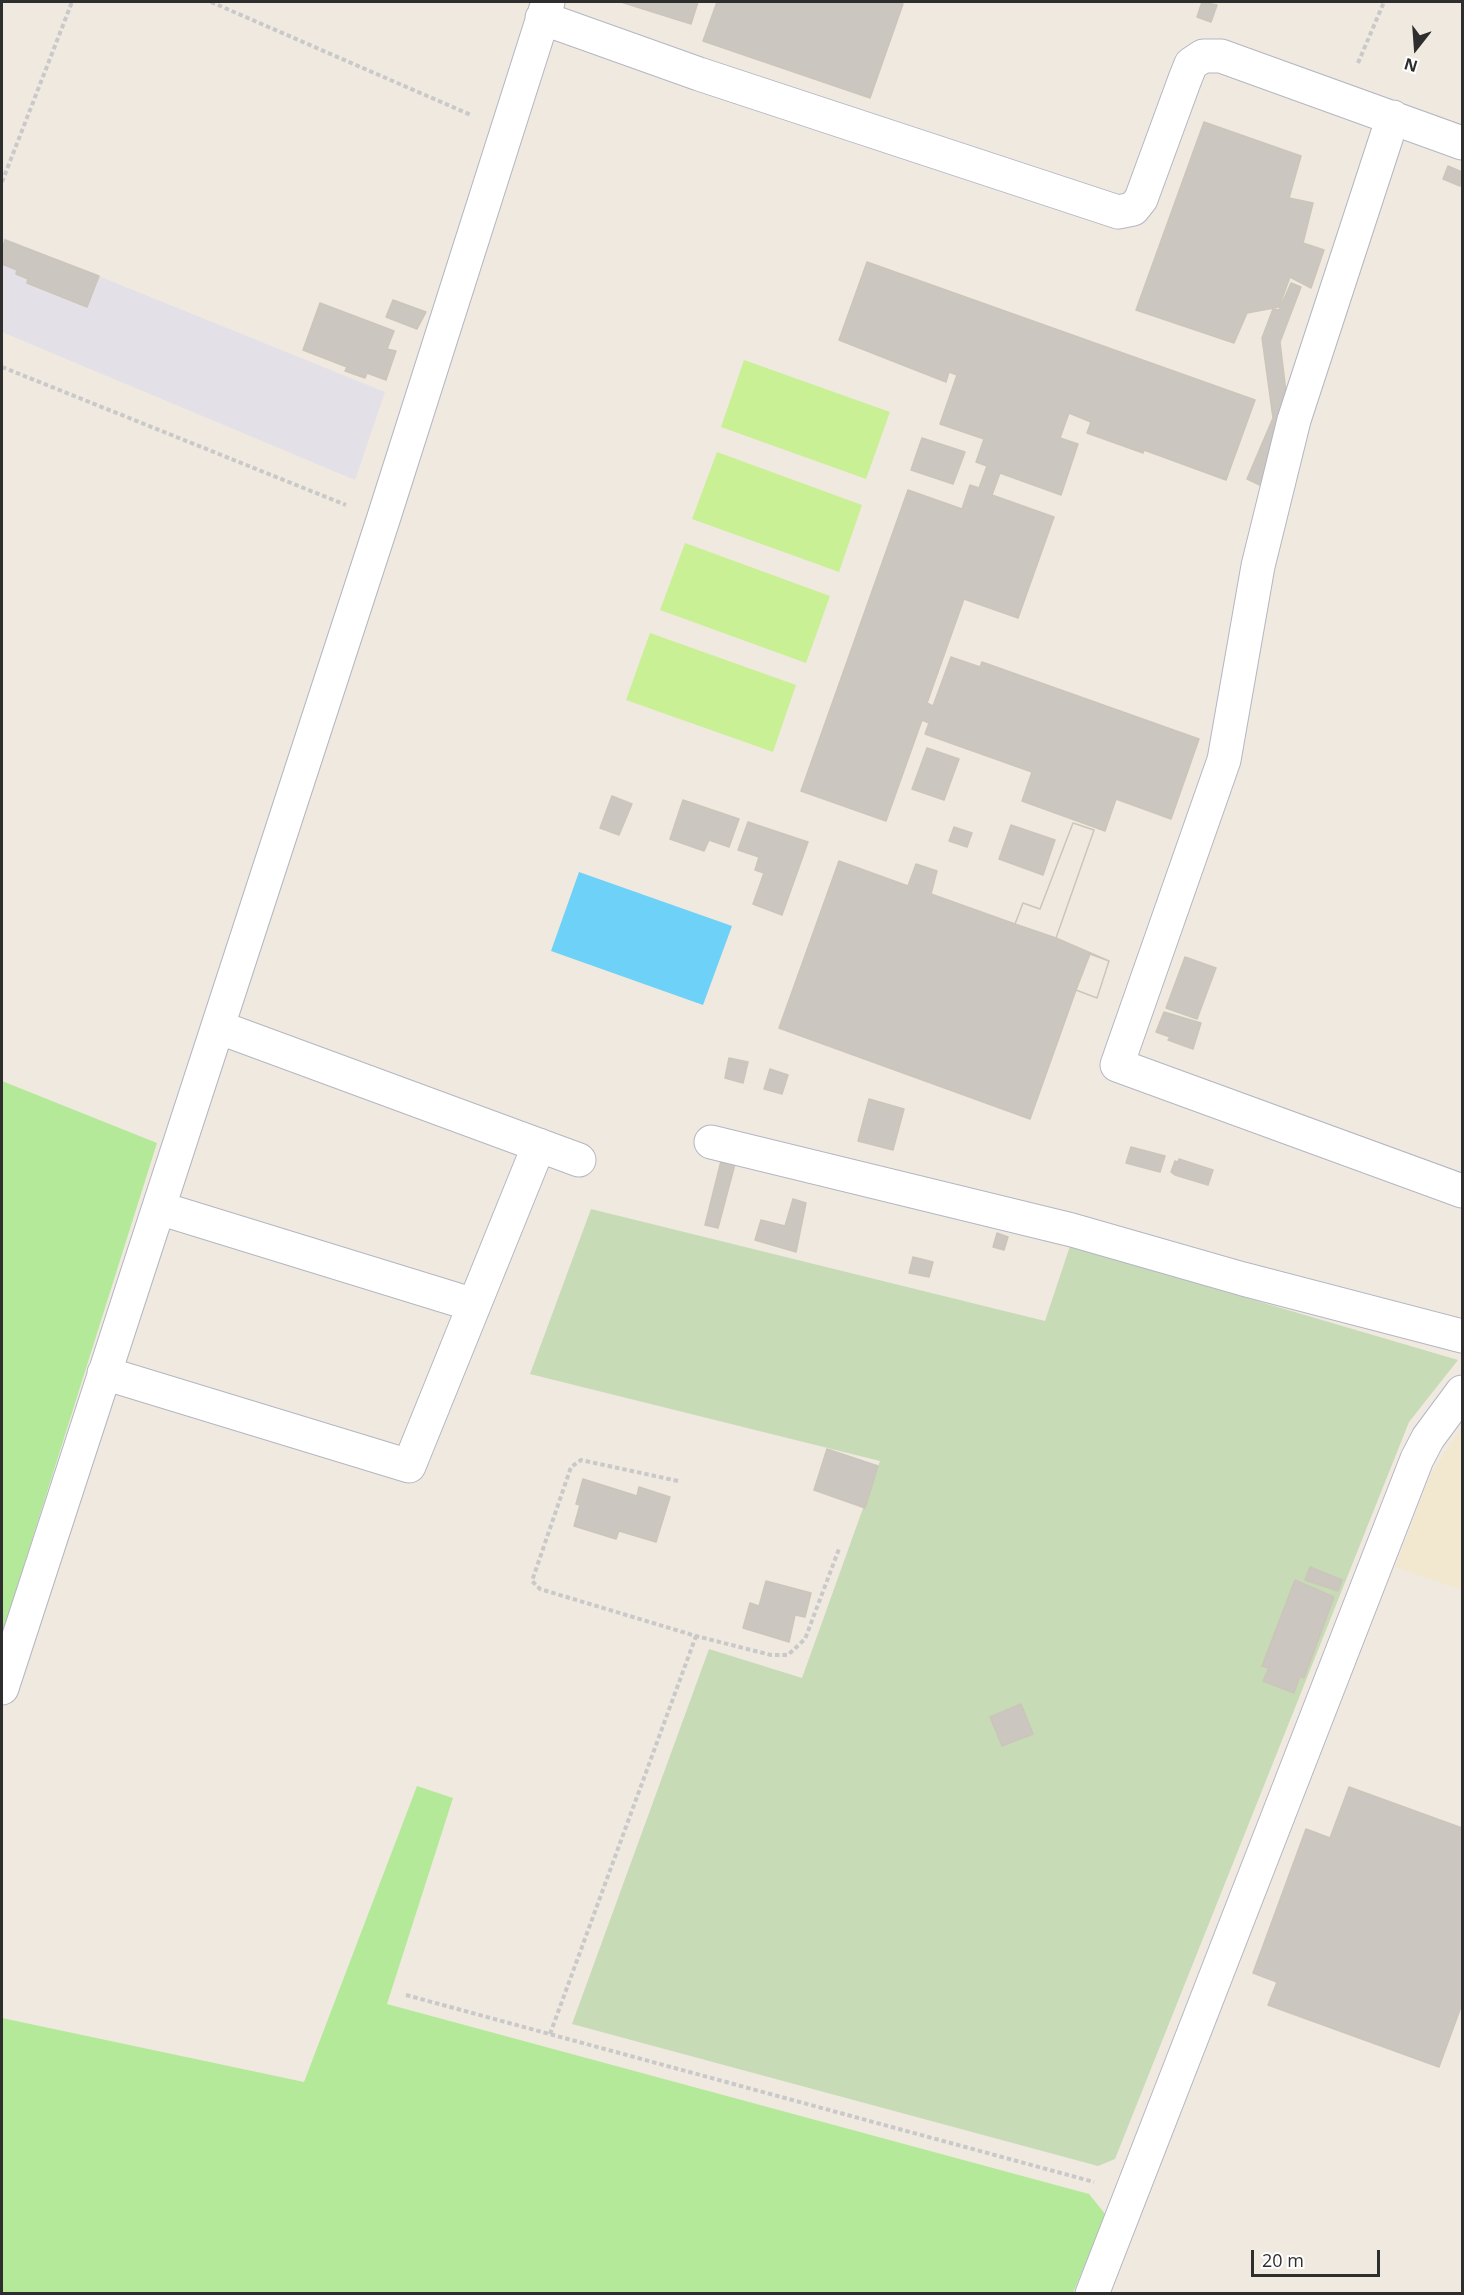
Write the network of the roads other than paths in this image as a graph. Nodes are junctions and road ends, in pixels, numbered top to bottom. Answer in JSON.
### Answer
{"nodes":[{"id":1,"x":545,"y":10,"type":"edge"},
{"id":2,"x":1393,"y":117,"type":"junction"},
{"id":3,"x":1462,"y":143,"type":"edge"},
{"id":4,"x":218,"y":1027,"type":"junction"},
{"id":5,"x":711,"y":1142,"type":"dead end"},
{"id":6,"x":539,"y":1145,"type":"junction"},
{"id":7,"x":579,"y":1160,"type":"dead end"},
{"id":8,"x":1462,"y":1191,"type":"edge"},
{"id":9,"x":159,"y":1208,"type":"junction"},
{"id":10,"x":474,"y":1305,"type":"junction"},
{"id":11,"x":1462,"y":1336,"type":"edge"},
{"id":12,"x":104,"y":1373,"type":"junction"},
{"id":13,"x":1462,"y":1392,"type":"edge"},
{"id":14,"x":2,"y":1688,"type":"edge"},
{"id":15,"x":1092,"y":2294,"type":"edge"}],
"edges":[{"from":1,"to":2,"type":"street"},
{"from":1,"to":4,"type":"street"},
{"from":2,"to":3,"type":"street"},
{"from":2,"to":8,"type":"street"},
{"from":4,"to":6,"type":"street"},
{"from":4,"to":9,"type":"street"},
{"from":5,"to":11,"type":"street"},
{"from":6,"to":7,"type":"street"},
{"from":6,"to":10,"type":"street"},
{"from":9,"to":10,"type":"street"},
{"from":9,"to":12,"type":"street"},
{"from":10,"to":12,"type":"street"},
{"from":12,"to":14,"type":"street"},
{"from":13,"to":15,"type":"street"}]}
